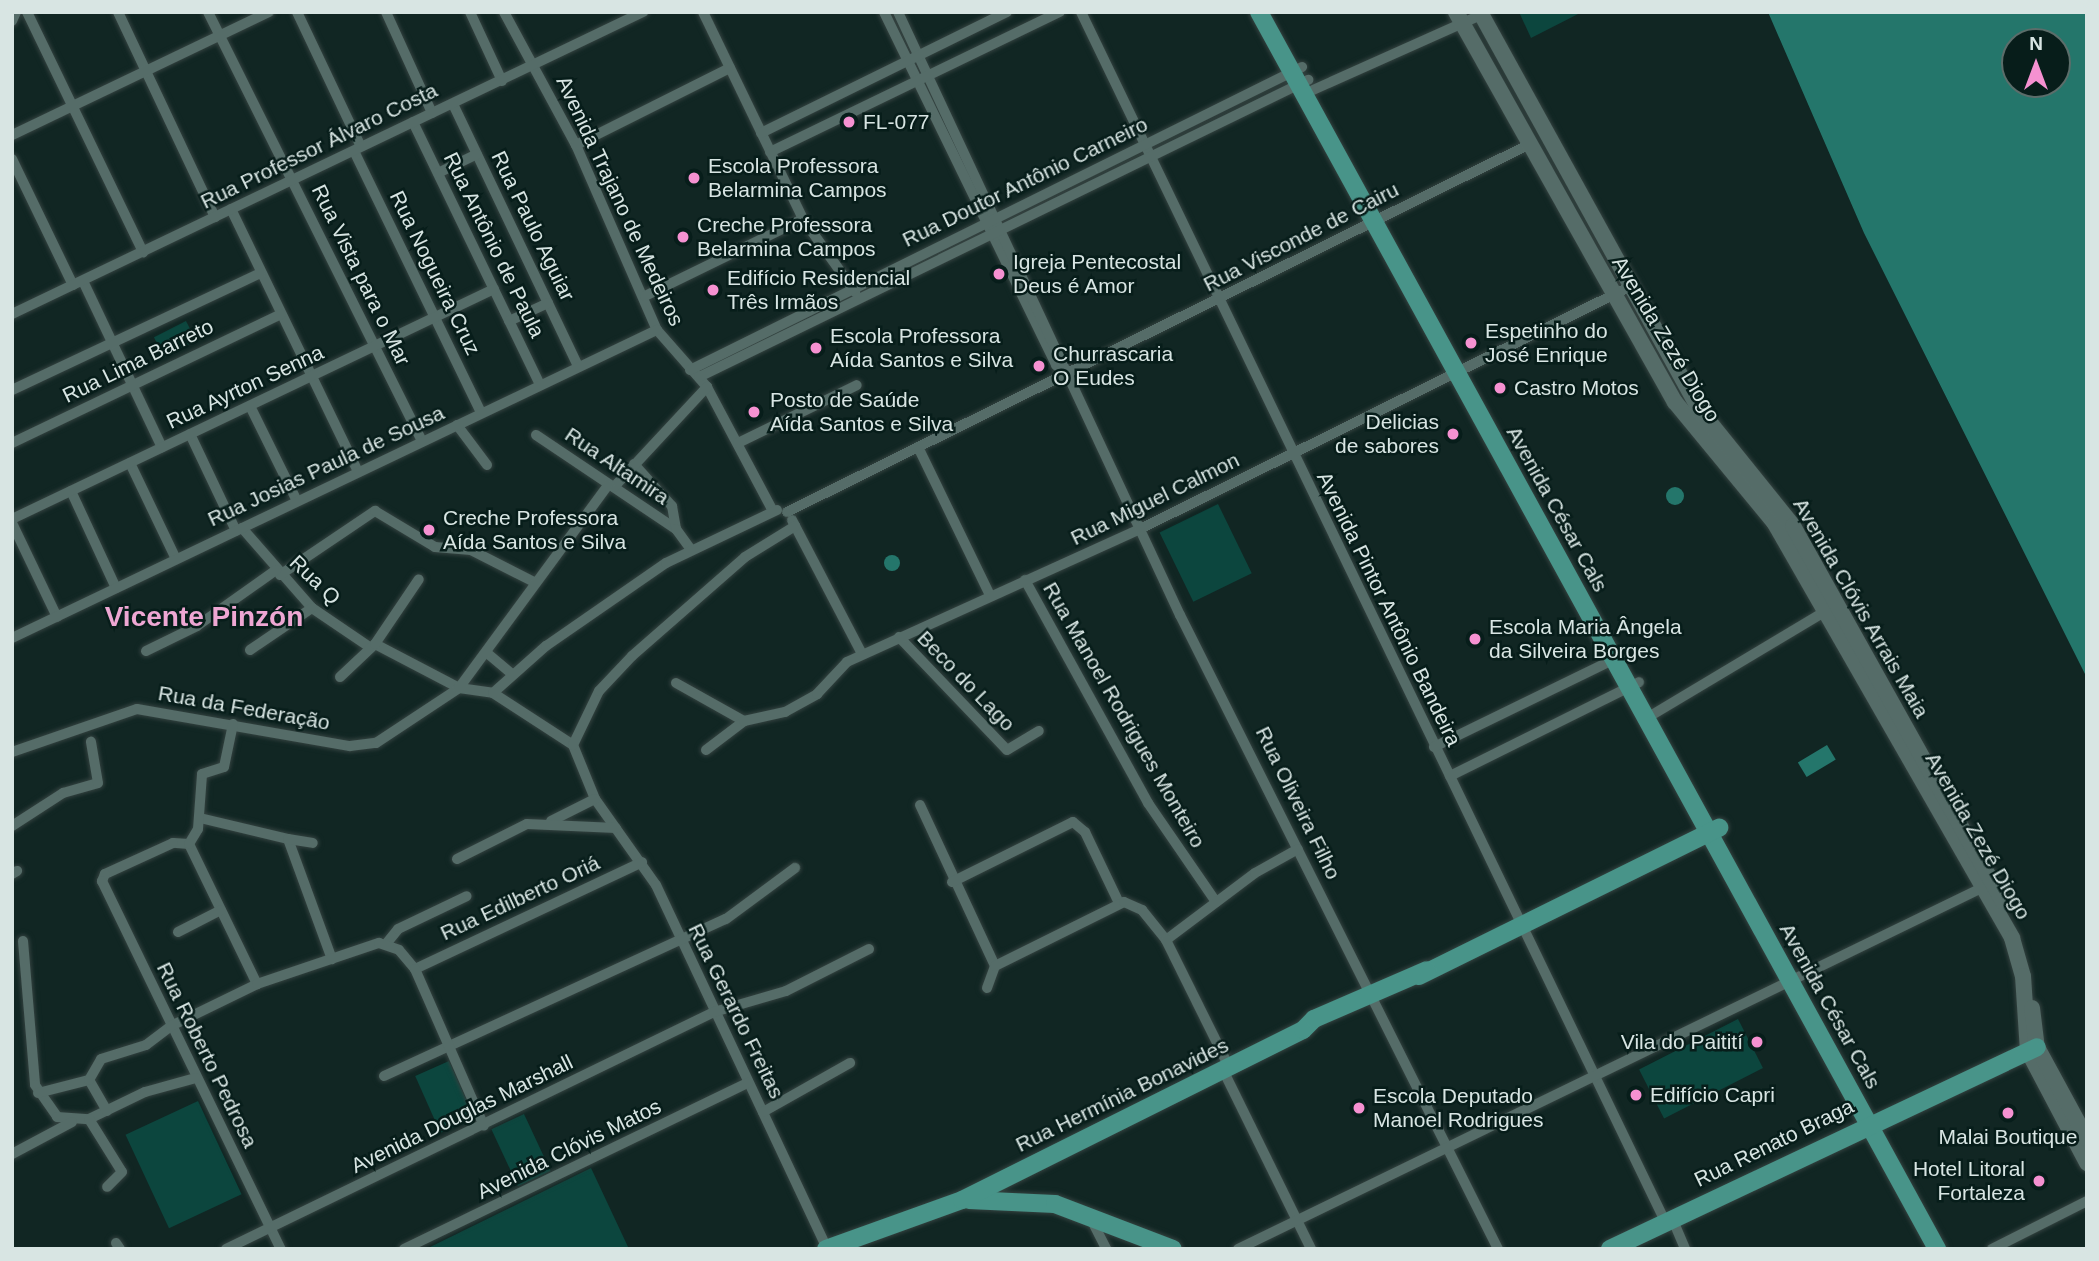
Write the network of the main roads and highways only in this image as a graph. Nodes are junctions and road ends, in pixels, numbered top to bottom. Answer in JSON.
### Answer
{"nodes":[{"id":1,"x":1259,"y":12,"type":"edge"},
{"id":2,"x":1272,"y":12,"type":"edge"},
{"id":3,"x":1480,"y":13,"type":"edge"},
{"id":4,"x":1459,"y":18,"type":"edge"},
{"id":5,"x":1303,"y":79,"type":"junction"},
{"id":6,"x":1714,"y":830,"type":"junction"},
{"id":7,"x":1987,"y":886,"type":"junction"},
{"id":8,"x":2032,"y":1049,"type":"junction"},
{"id":9,"x":1872,"y":1120,"type":"junction"},
{"id":10,"x":2087,"y":1139,"type":"edge"},
{"id":11,"x":2087,"y":1163,"type":"edge"},
{"id":12,"x":962,"y":1200,"type":"junction"},
{"id":13,"x":826,"y":1249,"type":"edge"},
{"id":14,"x":1173,"y":1249,"type":"edge"},
{"id":15,"x":1610,"y":1249,"type":"edge"},
{"id":16,"x":1937,"y":1249,"type":"edge"},
{"id":17,"x":1949,"y":1249,"type":"edge"}],
"edges":[{"from":1,"to":5,"type":"main road","name":"Avenida César Cals"},
{"from":2,"to":5,"type":"main road","name":"Avenida César Cals"},
{"from":3,"to":7,"type":"main road","name":"Avenida Clóvis Arrais Maia"},
{"from":4,"to":7,"type":"main road","name":"Avenida Zezé Diogo"},
{"from":5,"to":6,"type":"main road","name":"Avenida César Cals"},
{"from":6,"to":9,"type":"main road","name":"Avenida César Cals"},
{"from":6,"to":12,"type":"main road","name":"Rua Hermínia Bonavides"},
{"from":7,"to":8,"type":"main road","name":"Avenida Zezé Diogo"},
{"from":8,"to":9,"type":"main road","name":"Rua Renato Braga"},
{"from":8,"to":10,"type":"main road"},
{"from":8,"to":11,"type":"main road"},
{"from":9,"to":15,"type":"main road","name":"Rua Renato Braga"},
{"from":9,"to":16,"type":"main road","name":"Avenida César Cals"},
{"from":9,"to":17,"type":"main road","name":"Avenida César Cals"},
{"from":12,"to":13,"type":"main road"},
{"from":12,"to":14,"type":"main road"}]}
